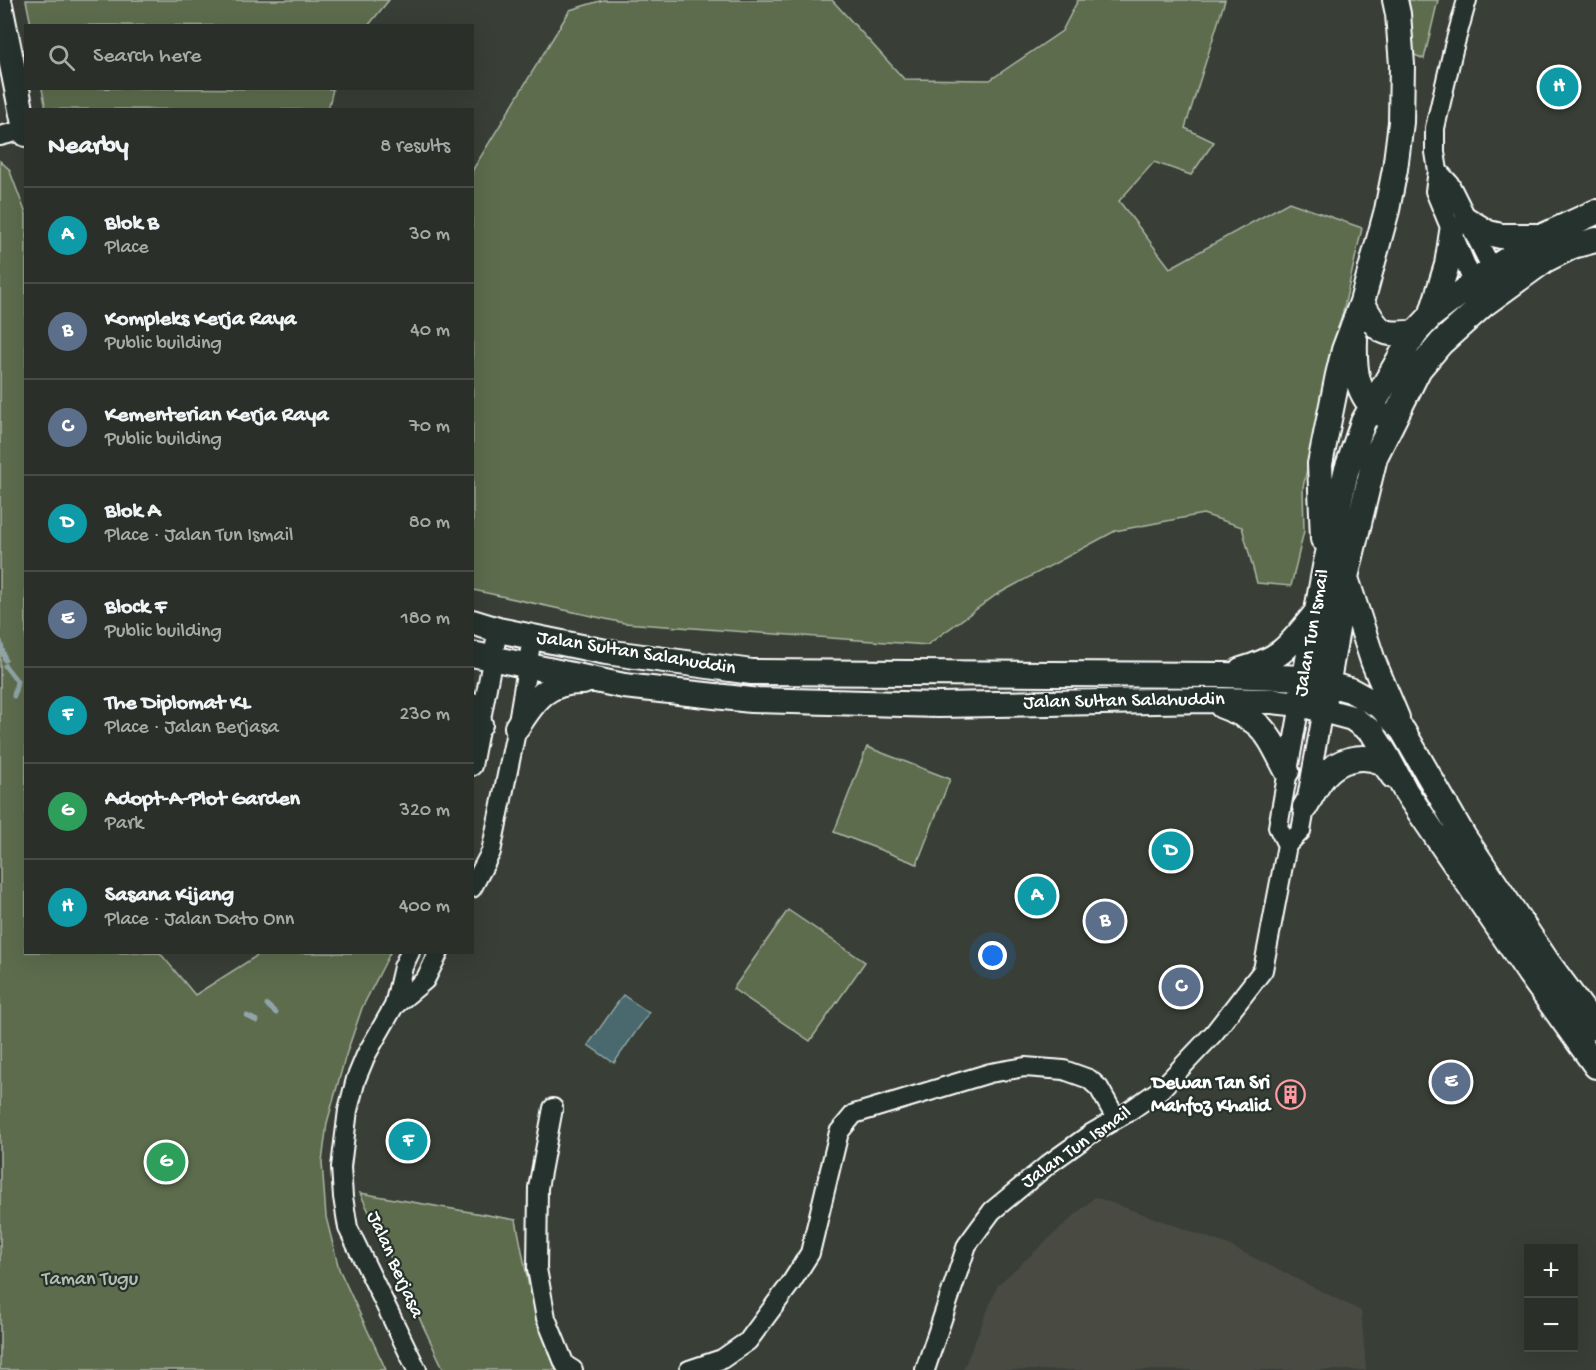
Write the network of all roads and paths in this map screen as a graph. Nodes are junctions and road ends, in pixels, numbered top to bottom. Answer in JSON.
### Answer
{"nodes":[{"id":1,"x":1395,"y":0,"type":"edge"},
{"id":2,"x":1467,"y":0,"type":"edge"},
{"id":3,"x":0,"y":5,"type":"edge"},
{"id":4,"x":24,"y":127,"type":"edge"},
{"id":5,"x":24,"y":132,"type":"edge"},
{"id":6,"x":0,"y":136,"type":"edge"},
{"id":7,"x":1596,"y":212,"type":"edge"},
{"id":8,"x":1460,"y":226,"type":"junction"},
{"id":9,"x":1543,"y":236,"type":"junction"},
{"id":10,"x":1596,"y":240,"type":"edge"},
{"id":11,"x":1483,"y":286,"type":"junction"},
{"id":12,"x":1362,"y":302,"type":"junction"},
{"id":13,"x":1423,"y":324,"type":"junction"},
{"id":14,"x":1355,"y":326,"type":"junction"},
{"id":15,"x":1335,"y":388,"type":"junction"},
{"id":16,"x":1367,"y":415,"type":"junction"},
{"id":17,"x":1389,"y":428,"type":"junction"},
{"id":18,"x":1335,"y":572,"type":"junction"},
{"id":19,"x":1317,"y":612,"type":"junction"},
{"id":20,"x":474,"y":623,"type":"edge"},
{"id":21,"x":498,"y":630,"type":"junction"},
{"id":22,"x":532,"y":638,"type":"junction"},
{"id":23,"x":482,"y":657,"type":"edge"},
{"id":24,"x":527,"y":666,"type":"junction"},
{"id":25,"x":1224,"y":675,"type":"junction"},
{"id":26,"x":1316,"y":680,"type":"junction"},
{"id":27,"x":598,"y":682,"type":"junction"},
{"id":28,"x":1208,"y":700,"type":"junction"},
{"id":29,"x":1311,"y":707,"type":"junction"},
{"id":30,"x":476,"y":715,"type":"edge"},
{"id":31,"x":517,"y":727,"type":"junction"},
{"id":32,"x":1403,"y":731,"type":"junction"},
{"id":33,"x":474,"y":740,"type":"edge"},
{"id":34,"x":1287,"y":771,"type":"junction"},
{"id":35,"x":1406,"y":792,"type":"junction"},
{"id":36,"x":1305,"y":807,"type":"junction"},
{"id":37,"x":1287,"y":845,"type":"junction"},
{"id":38,"x":474,"y":884,"type":"edge"},
{"id":39,"x":409,"y":954,"type":"edge"},
{"id":40,"x":438,"y":954,"type":"edge"},
{"id":41,"x":394,"y":1006,"type":"junction"},
{"id":42,"x":1596,"y":1028,"type":"edge"},
{"id":43,"x":1596,"y":1066,"type":"edge"},
{"id":44,"x":554,"y":1107,"type":"dead end"},
{"id":45,"x":1116,"y":1118,"type":"junction"},
{"id":46,"x":417,"y":1370,"type":"edge"},
{"id":47,"x":573,"y":1370,"type":"edge"},
{"id":48,"x":688,"y":1370,"type":"edge"},
{"id":49,"x":925,"y":1370,"type":"edge"}],
"edges":[{"from":1,"to":12,"type":"street"},
{"from":2,"to":8,"type":"street"},
{"from":3,"to":4,"type":"street"},
{"from":5,"to":6,"type":"street"},
{"from":7,"to":9,"type":"street"},
{"from":8,"to":9,"type":"street"},
{"from":8,"to":11,"type":"street"},
{"from":8,"to":13,"type":"street"},
{"from":9,"to":11,"type":"street"},
{"from":10,"to":11,"type":"street"},
{"from":11,"to":13,"type":"street","name":"Jalan Tun Ismail"},
{"from":11,"to":17,"type":"street","name":"Jalan Tun Ismail"},
{"from":12,"to":13,"type":"street"},
{"from":12,"to":14,"type":"street"},
{"from":13,"to":16,"type":"street","name":"Jalan Tun Ismail"},
{"from":14,"to":15,"type":"street"},
{"from":14,"to":16,"type":"street"},
{"from":15,"to":16,"type":"street"},
{"from":15,"to":18,"type":"street"},
{"from":16,"to":17,"type":"street"},
{"from":16,"to":18,"type":"street","name":"Jalan Tun Ismail"},
{"from":17,"to":18,"type":"street","name":"Jalan Tun Ismail"},
{"from":18,"to":19,"type":"street","name":"Jalan Tun Ismail"},
{"from":18,"to":26,"type":"street","name":"Jalan Tun Ismail"},
{"from":18,"to":32,"type":"street"},
{"from":19,"to":25,"type":"street"},
{"from":19,"to":26,"type":"street","name":"Jalan Tun Ismail"},
{"from":20,"to":21,"type":"street","name":"Jalan Sultan Salahuddin"},
{"from":21,"to":22,"type":"street","name":"Jalan Sultan Salahuddin"},
{"from":21,"to":23,"type":"street"},
{"from":22,"to":24,"type":"street"},
{"from":22,"to":25,"type":"street","name":"Jalan Sultan Salahuddin"},
{"from":23,"to":24,"type":"street","name":"Jalan Sultan Salahuddin"},
{"from":23,"to":30,"type":"street"},
{"from":24,"to":27,"type":"street","name":"Jalan Sultan Salahuddin"},
{"from":24,"to":31,"type":"street"},
{"from":25,"to":26,"type":"street","name":"Jalan Sultan Salahuddin"},
{"from":26,"to":29,"type":"street","name":"Jalan Tun Ismail"},
{"from":26,"to":32,"type":"street","name":"Jalan Sultan Salahuddin"},
{"from":27,"to":28,"type":"street","name":"Jalan Sultan Salahuddin"},
{"from":27,"to":31,"type":"street"},
{"from":28,"to":29,"type":"street","name":"Jalan Sultan Salahuddin"},
{"from":28,"to":34,"type":"street"},
{"from":29,"to":34,"type":"street","name":"Jalan Tun Ismail"},
{"from":29,"to":35,"type":"street","name":"Jalan Sultan Salahuddin"},
{"from":29,"to":36,"type":"street","name":"Jalan Tun Ismail"},
{"from":30,"to":33,"type":"street"},
{"from":31,"to":38,"type":"street"},
{"from":32,"to":42,"type":"street","name":"Jalan Sultan Salahuddin"},
{"from":34,"to":37,"type":"street","name":"Jalan Tun Ismail"},
{"from":35,"to":36,"type":"street"},
{"from":35,"to":43,"type":"street","name":"Jalan Sultan Salahuddin"},
{"from":36,"to":37,"type":"street","name":"Jalan Tun Ismail"},
{"from":37,"to":45,"type":"street","name":"Jalan Tun Ismail"},
{"from":39,"to":41,"type":"street","name":"Jalan Berjasa"},
{"from":40,"to":41,"type":"street","name":"Jalan Berjasa"},
{"from":41,"to":46,"type":"street","name":"Jalan Berjasa"},
{"from":44,"to":47,"type":"street"},
{"from":45,"to":48,"type":"street"},
{"from":45,"to":49,"type":"street","name":"Jalan Tun Ismail"}]}
